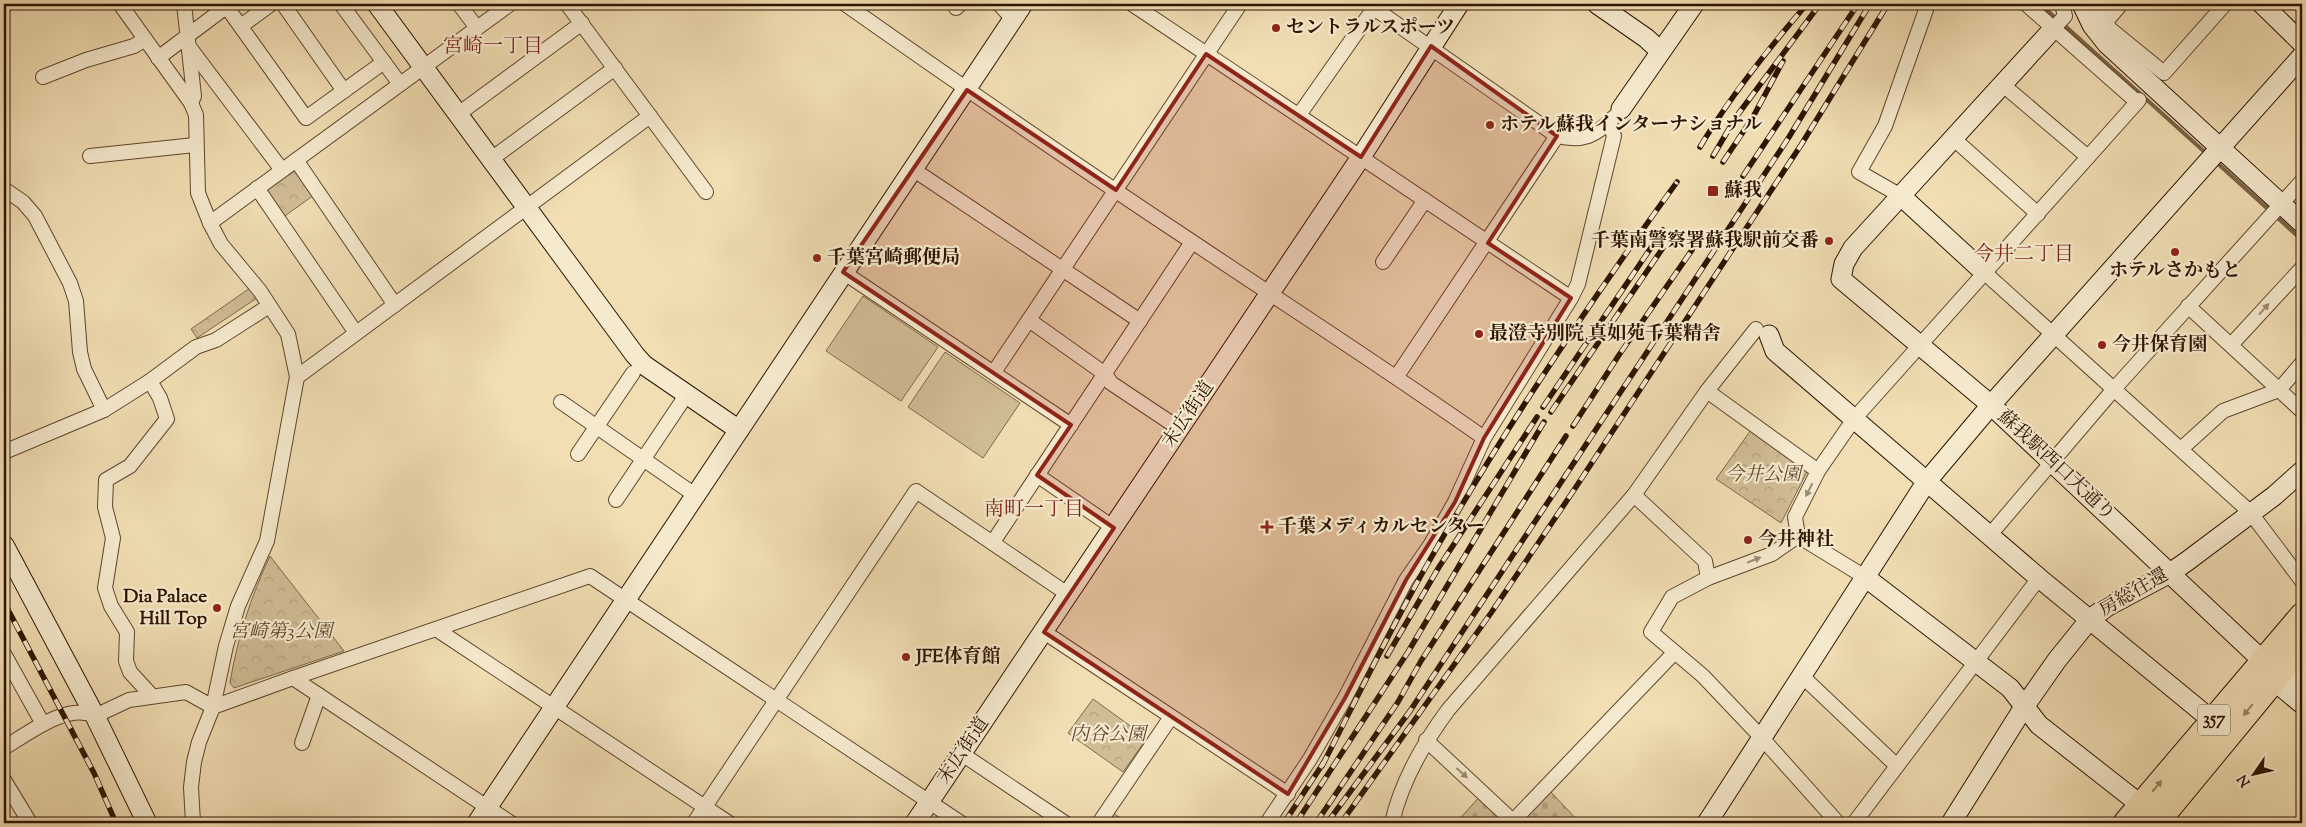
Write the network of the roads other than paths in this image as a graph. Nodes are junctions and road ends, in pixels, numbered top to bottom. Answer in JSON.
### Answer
{"nodes":[{"id":1,"x":120,"y":4,"type":"edge"},
{"id":2,"x":184,"y":4,"type":"edge"},
{"id":3,"x":271,"y":4,"type":"edge"},
{"id":4,"x":282,"y":4,"type":"edge"},
{"id":5,"x":341,"y":4,"type":"edge"},
{"id":6,"x":377,"y":4,"type":"edge"},
{"id":7,"x":459,"y":4,"type":"edge"},
{"id":8,"x":510,"y":4,"type":"edge"},
{"id":9,"x":568,"y":4,"type":"edge"},
{"id":10,"x":845,"y":4,"type":"edge"},
{"id":11,"x":999,"y":4,"type":"edge"},
{"id":12,"x":1132,"y":4,"type":"edge"},
{"id":13,"x":1240,"y":4,"type":"edge"},
{"id":14,"x":1459,"y":4,"type":"edge"},
{"id":15,"x":1597,"y":4,"type":"edge"},
{"id":16,"x":1694,"y":4,"type":"edge"},
{"id":17,"x":1928,"y":4,"type":"edge"},
{"id":18,"x":2026,"y":4,"type":"edge"},
{"id":19,"x":2082,"y":4,"type":"edge"},
{"id":20,"x":2095,"y":4,"type":"edge"},
{"id":21,"x":2121,"y":4,"type":"edge"},
{"id":22,"x":2225,"y":4,"type":"edge"},
{"id":23,"x":2262,"y":4,"type":"edge"},
{"id":24,"x":228,"y":5,"type":"edge"},
{"id":25,"x":1371,"y":6,"type":"edge"},
{"id":26,"x":1018,"y":11,"type":"edge"},
{"id":27,"x":2052,"y":14,"type":"edge"},
{"id":28,"x":582,"y":23,"type":"junction"},
{"id":29,"x":2105,"y":23,"type":"junction"},
{"id":30,"x":241,"y":26,"type":"junction"},
{"id":31,"x":477,"y":28,"type":"junction"},
{"id":32,"x":145,"y":39,"type":"junction"},
{"id":33,"x":187,"y":40,"type":"junction"},
{"id":34,"x":2302,"y":43,"type":"edge"},
{"id":35,"x":1431,"y":46,"type":"junction"},
{"id":36,"x":1660,"y":51,"type":"junction"},
{"id":37,"x":1206,"y":54,"type":"junction"},
{"id":38,"x":2302,"y":56,"type":"edge"},
{"id":39,"x":158,"y":58,"type":"junction"},
{"id":40,"x":384,"y":62,"type":"junction"},
{"id":41,"x":423,"y":68,"type":"junction"},
{"id":42,"x":615,"y":68,"type":"junction"},
{"id":43,"x":43,"y":77,"type":"dead end"},
{"id":44,"x":400,"y":84,"type":"junction"},
{"id":45,"x":2002,"y":85,"type":"junction"},
{"id":46,"x":967,"y":90,"type":"junction"},
{"id":47,"x":344,"y":91,"type":"junction"},
{"id":48,"x":191,"y":103,"type":"junction"},
{"id":49,"x":457,"y":115,"type":"junction"},
{"id":50,"x":1299,"y":115,"type":"junction"},
{"id":51,"x":650,"y":116,"type":"junction"},
{"id":52,"x":1615,"y":116,"type":"junction"},
{"id":53,"x":1557,"y":136,"type":"junction"},
{"id":54,"x":1954,"y":139,"type":"junction"},
{"id":55,"x":195,"y":145,"type":"junction"},
{"id":56,"x":2221,"y":148,"type":"junction"},
{"id":57,"x":90,"y":156,"type":"dead end"},
{"id":58,"x":1361,"y":157,"type":"junction"},
{"id":59,"x":2088,"y":157,"type":"junction"},
{"id":60,"x":296,"y":160,"type":"junction"},
{"id":61,"x":490,"y":160,"type":"junction"},
{"id":62,"x":282,"y":170,"type":"junction"},
{"id":63,"x":914,"y":170,"type":"junction"},
{"id":64,"x":2302,"y":181,"type":"edge"},
{"id":65,"x":258,"y":188,"type":"junction"},
{"id":66,"x":4,"y":189,"type":"edge"},
{"id":67,"x":1116,"y":190,"type":"junction"},
{"id":68,"x":706,"y":192,"type":"dead end"},
{"id":69,"x":1901,"y":196,"type":"junction"},
{"id":70,"x":1425,"y":200,"type":"junction"},
{"id":71,"x":2281,"y":204,"type":"junction"},
{"id":72,"x":526,"y":208,"type":"junction"},
{"id":73,"x":2038,"y":214,"type":"junction"},
{"id":74,"x":210,"y":223,"type":"junction"},
{"id":75,"x":2302,"y":223,"type":"edge"},
{"id":76,"x":1192,"y":242,"type":"junction"},
{"id":77,"x":1488,"y":242,"type":"junction"},
{"id":78,"x":1383,"y":262,"type":"dead end"},
{"id":79,"x":2302,"y":268,"type":"edge"},
{"id":80,"x":1063,"y":269,"type":"junction"},
{"id":81,"x":844,"y":272,"type":"junction"},
{"id":82,"x":1985,"y":273,"type":"junction"},
{"id":83,"x":1270,"y":294,"type":"junction"},
{"id":84,"x":1571,"y":298,"type":"junction"},
{"id":85,"x":395,"y":305,"type":"junction"},
{"id":86,"x":269,"y":306,"type":"junction"},
{"id":87,"x":2188,"y":306,"type":"junction"},
{"id":88,"x":1029,"y":320,"type":"junction"},
{"id":89,"x":1140,"y":321,"type":"junction"},
{"id":90,"x":1762,"y":332,"type":"joint"},
{"id":91,"x":356,"y":333,"type":"junction"},
{"id":92,"x":2055,"y":335,"type":"junction"},
{"id":93,"x":1920,"y":345,"type":"junction"},
{"id":94,"x":2231,"y":345,"type":"junction"},
{"id":95,"x":2302,"y":363,"type":"edge"},
{"id":96,"x":994,"y":372,"type":"junction"},
{"id":97,"x":633,"y":373,"type":"dead end"},
{"id":98,"x":1105,"y":374,"type":"junction"},
{"id":99,"x":1397,"y":376,"type":"junction"},
{"id":100,"x":297,"y":377,"type":"junction"},
{"id":101,"x":150,"y":382,"type":"junction"},
{"id":102,"x":2114,"y":389,"type":"junction"},
{"id":103,"x":2279,"y":390,"type":"junction"},
{"id":104,"x":1706,"y":391,"type":"junction"},
{"id":105,"x":687,"y":394,"type":"junction"},
{"id":106,"x":561,"y":402,"type":"dead end"},
{"id":107,"x":1991,"y":405,"type":"junction"},
{"id":108,"x":104,"y":410,"type":"junction"},
{"id":109,"x":2302,"y":411,"type":"edge"},
{"id":110,"x":1854,"y":419,"type":"junction"},
{"id":111,"x":1071,"y":425,"type":"junction"},
{"id":112,"x":596,"y":428,"type":"junction"},
{"id":113,"x":1180,"y":429,"type":"junction"},
{"id":114,"x":738,"y":430,"type":"junction"},
{"id":115,"x":1484,"y":438,"type":"junction"},
{"id":116,"x":2181,"y":449,"type":"junction"},
{"id":117,"x":4,"y":452,"type":"edge"},
{"id":118,"x":578,"y":454,"type":"dead end"},
{"id":119,"x":644,"y":459,"type":"junction"},
{"id":120,"x":2052,"y":462,"type":"junction"},
{"id":121,"x":1818,"y":471,"type":"junction"},
{"id":122,"x":2302,"y":471,"type":"edge"},
{"id":123,"x":1038,"y":475,"type":"junction"},
{"id":124,"x":1927,"y":481,"type":"junction"},
{"id":125,"x":695,"y":495,"type":"junction"},
{"id":126,"x":1634,"y":495,"type":"junction"},
{"id":127,"x":616,"y":500,"type":"dead end"},
{"id":128,"x":2250,"y":512,"type":"junction"},
{"id":129,"x":1114,"y":528,"type":"junction"},
{"id":130,"x":1798,"y":536,"type":"junction"},
{"id":131,"x":1989,"y":536,"type":"junction"},
{"id":132,"x":994,"y":542,"type":"junction"},
{"id":133,"x":4,"y":545,"type":"edge"},
{"id":134,"x":2170,"y":573,"type":"junction"},
{"id":135,"x":1865,"y":577,"type":"junction"},
{"id":136,"x":1708,"y":578,"type":"junction"},
{"id":137,"x":2039,"y":578,"type":"junction"},
{"id":138,"x":2302,"y":581,"type":"edge"},
{"id":139,"x":1069,"y":595,"type":"junction"},
{"id":140,"x":626,"y":600,"type":"junction"},
{"id":141,"x":2302,"y":616,"type":"edge"},
{"id":142,"x":2090,"y":619,"type":"junction"},
{"id":143,"x":436,"y":629,"type":"junction"},
{"id":144,"x":1044,"y":632,"type":"junction"},
{"id":145,"x":2302,"y":646,"type":"edge"},
{"id":146,"x":1674,"y":653,"type":"junction"},
{"id":147,"x":4,"y":654,"type":"edge"},
{"id":148,"x":1976,"y":662,"type":"junction"},
{"id":149,"x":2273,"y":670,"type":"junction"},
{"id":150,"x":1801,"y":675,"type":"junction"},
{"id":151,"x":293,"y":678,"type":"junction"},
{"id":152,"x":2302,"y":684,"type":"edge"},
{"id":153,"x":319,"y":695,"type":"junction"},
{"id":154,"x":152,"y":696,"type":"junction"},
{"id":155,"x":776,"y":699,"type":"junction"},
{"id":156,"x":2302,"y":704,"type":"edge"},
{"id":157,"x":555,"y":706,"type":"junction"},
{"id":158,"x":213,"y":707,"type":"junction"},
{"id":159,"x":2024,"y":707,"type":"junction"},
{"id":160,"x":96,"y":716,"type":"junction"},
{"id":161,"x":1171,"y":717,"type":"junction"},
{"id":162,"x":2213,"y":720,"type":"junction"},
{"id":163,"x":43,"y":724,"type":"junction"},
{"id":164,"x":1762,"y":738,"type":"junction"},
{"id":165,"x":1426,"y":740,"type":"junction"},
{"id":166,"x":302,"y":743,"type":"dead end"},
{"id":167,"x":4,"y":748,"type":"edge"},
{"id":168,"x":962,"y":754,"type":"junction"},
{"id":169,"x":1897,"y":766,"type":"junction"},
{"id":170,"x":4,"y":780,"type":"edge"},
{"id":171,"x":1288,"y":794,"type":"junction"},
{"id":172,"x":929,"y":803,"type":"junction"},
{"id":173,"x":705,"y":807,"type":"junction"},
{"id":174,"x":482,"y":816,"type":"edge"},
{"id":175,"x":2141,"y":817,"type":"edge"},
{"id":176,"x":1514,"y":822,"type":"edge"},
{"id":177,"x":30,"y":823,"type":"edge"},
{"id":178,"x":146,"y":823,"type":"edge"},
{"id":179,"x":193,"y":823,"type":"edge"},
{"id":180,"x":510,"y":823,"type":"edge"},
{"id":181,"x":694,"y":823,"type":"edge"},
{"id":182,"x":729,"y":823,"type":"edge"},
{"id":183,"x":915,"y":823,"type":"edge"},
{"id":184,"x":961,"y":823,"type":"edge"},
{"id":185,"x":1065,"y":823,"type":"edge"},
{"id":186,"x":1099,"y":823,"type":"edge"},
{"id":187,"x":1268,"y":823,"type":"edge"},
{"id":188,"x":1392,"y":823,"type":"edge"},
{"id":189,"x":1707,"y":823,"type":"edge"},
{"id":190,"x":1838,"y":823,"type":"edge"},
{"id":191,"x":1854,"y":823,"type":"edge"},
{"id":192,"x":1951,"y":823,"type":"edge"}],
"edges":[{"from":1,"to":32,"type":"street"},
{"from":2,"to":33,"type":"street"},
{"from":3,"to":30,"type":"street"},
{"from":4,"to":47,"type":"street"},
{"from":5,"to":40,"type":"street"},
{"from":6,"to":41,"type":"street"},
{"from":7,"to":31,"type":"street"},
{"from":8,"to":31,"type":"street"},
{"from":9,"to":28,"type":"street"},
{"from":10,"to":46,"type":"street"},
{"from":11,"to":26,"type":"street"},
{"from":12,"to":37,"type":"street"},
{"from":13,"to":37,"type":"street"},
{"from":14,"to":35,"type":"street","name":"末広街道"},
{"from":15,"to":36,"type":"street"},
{"from":16,"to":36,"type":"street"},
{"from":17,"to":69,"type":"street"},
{"from":18,"to":27,"type":"street"},
{"from":19,"to":56,"type":"street"},
{"from":20,"to":29,"type":"street"},
{"from":21,"to":29,"type":"street"},
{"from":22,"to":29,"type":"street"},
{"from":23,"to":34,"type":"street"},
{"from":24,"to":30,"type":"street"},
{"from":24,"to":33,"type":"street"},
{"from":25,"to":35,"type":"street"},
{"from":25,"to":50,"type":"street"},
{"from":26,"to":46,"type":"street"},
{"from":27,"to":45,"type":"street"},
{"from":27,"to":59,"type":"street"},
{"from":28,"to":42,"type":"street"},
{"from":28,"to":49,"type":"street"},
{"from":30,"to":47,"type":"street"},
{"from":31,"to":41,"type":"street"},
{"from":32,"to":39,"type":"street"},
{"from":32,"to":43,"type":"street"},
{"from":33,"to":39,"type":"street"},
{"from":33,"to":48,"type":"street"},
{"from":33,"to":62,"type":"street"},
{"from":35,"to":53,"type":"street"},
{"from":35,"to":58,"type":"street","name":"末広街道"},
{"from":36,"to":52,"type":"street"},
{"from":37,"to":50,"type":"street"},
{"from":37,"to":67,"type":"street"},
{"from":38,"to":56,"type":"street"},
{"from":39,"to":48,"type":"street"},
{"from":40,"to":44,"type":"street"},
{"from":40,"to":47,"type":"street"},
{"from":41,"to":44,"type":"street"},
{"from":41,"to":49,"type":"street"},
{"from":42,"to":51,"type":"street"},
{"from":42,"to":61,"type":"street"},
{"from":44,"to":60,"type":"street"},
{"from":45,"to":54,"type":"street"},
{"from":45,"to":59,"type":"street"},
{"from":46,"to":63,"type":"street"},
{"from":46,"to":67,"type":"street"},
{"from":48,"to":55,"type":"street"},
{"from":49,"to":61,"type":"street"},
{"from":50,"to":58,"type":"street"},
{"from":51,"to":68,"type":"street"},
{"from":51,"to":72,"type":"street"},
{"from":52,"to":53,"type":"street"},
{"from":52,"to":84,"type":"street"},
{"from":53,"to":77,"type":"street"},
{"from":54,"to":69,"type":"street"},
{"from":54,"to":73,"type":"street"},
{"from":55,"to":57,"type":"street"},
{"from":55,"to":74,"type":"street"},
{"from":56,"to":71,"type":"street"},
{"from":56,"to":92,"type":"street"},
{"from":58,"to":70,"type":"street"},
{"from":58,"to":83,"type":"street","name":"末広街道"},
{"from":59,"to":73,"type":"street"},
{"from":60,"to":62,"type":"street"},
{"from":60,"to":85,"type":"street"},
{"from":61,"to":72,"type":"street"},
{"from":62,"to":65,"type":"street"},
{"from":63,"to":80,"type":"street"},
{"from":63,"to":81,"type":"street"},
{"from":64,"to":71,"type":"street"},
{"from":65,"to":74,"type":"street"},
{"from":65,"to":91,"type":"street"},
{"from":66,"to":108,"type":"street"},
{"from":67,"to":76,"type":"street"},
{"from":67,"to":80,"type":"street"},
{"from":69,"to":82,"type":"street"},
{"from":69,"to":93,"type":"street","name":"蘇我駅西口大通り"},
{"from":70,"to":77,"type":"street"},
{"from":70,"to":78,"type":"street"},
{"from":71,"to":75,"type":"street"},
{"from":71,"to":87,"type":"street"},
{"from":72,"to":85,"type":"street"},
{"from":72,"to":105,"type":"street"},
{"from":73,"to":82,"type":"street"},
{"from":74,"to":86,"type":"street"},
{"from":76,"to":83,"type":"street"},
{"from":76,"to":89,"type":"street"},
{"from":77,"to":84,"type":"street"},
{"from":77,"to":99,"type":"street"},
{"from":94,"to":79,"type":"street","one_way":true},
{"from":80,"to":88,"type":"street"},
{"from":80,"to":89,"type":"street"},
{"from":81,"to":96,"type":"street"},
{"from":81,"to":114,"type":"street"},
{"from":82,"to":92,"type":"street"},
{"from":82,"to":93,"type":"street"},
{"from":83,"to":99,"type":"street"},
{"from":83,"to":113,"type":"street","name":"末広街道"},
{"from":84,"to":115,"type":"street"},
{"from":85,"to":91,"type":"street"},
{"from":86,"to":100,"type":"street"},
{"from":86,"to":101,"type":"street"},
{"from":87,"to":94,"type":"street"},
{"from":87,"to":102,"type":"street"},
{"from":88,"to":96,"type":"street"},
{"from":88,"to":98,"type":"street"},
{"from":89,"to":98,"type":"street"},
{"from":90,"to":104,"type":"street"},
{"from":90,"to":110,"type":"street"},
{"from":91,"to":100,"type":"street"},
{"from":92,"to":102,"type":"street"},
{"from":92,"to":107,"type":"street"},
{"from":93,"to":107,"type":"street","name":"蘇我駅西口大通り"},
{"from":93,"to":110,"type":"street"},
{"from":94,"to":103,"type":"street"},
{"from":95,"to":103,"type":"street"},
{"from":96,"to":111,"type":"street"},
{"from":97,"to":112,"type":"street"},
{"from":98,"to":111,"type":"street"},
{"from":98,"to":113,"type":"street"},
{"from":99,"to":115,"type":"street"},
{"from":100,"to":158,"type":"street"},
{"from":101,"to":108,"type":"street"},
{"from":101,"to":154,"type":"street"},
{"from":102,"to":116,"type":"street"},
{"from":102,"to":120,"type":"street"},
{"from":103,"to":109,"type":"street"},
{"from":103,"to":116,"type":"street"},
{"from":104,"to":121,"type":"street"},
{"from":104,"to":126,"type":"street"},
{"from":105,"to":114,"type":"street"},
{"from":105,"to":119,"type":"street"},
{"from":106,"to":112,"type":"street"},
{"from":107,"to":120,"type":"street","name":"蘇我駅西口大通り"},
{"from":107,"to":124,"type":"street"},
{"from":108,"to":117,"type":"street"},
{"from":110,"to":121,"type":"street"},
{"from":110,"to":124,"type":"street"},
{"from":111,"to":123,"type":"street"},
{"from":112,"to":118,"type":"street"},
{"from":112,"to":119,"type":"street"},
{"from":113,"to":129,"type":"street","name":"末広街道"},
{"from":114,"to":125,"type":"street"},
{"from":115,"to":171,"type":"street"},
{"from":116,"to":128,"type":"street"},
{"from":119,"to":125,"type":"street"},
{"from":119,"to":127,"type":"street"},
{"from":120,"to":131,"type":"street"},
{"from":120,"to":134,"type":"street","name":"蘇我駅西口大通り"},
{"from":121,"to":130,"type":"street","one_way":true},
{"from":122,"to":128,"type":"street","name":"房総往還"},
{"from":123,"to":129,"type":"street"},
{"from":123,"to":132,"type":"street"},
{"from":124,"to":131,"type":"street"},
{"from":124,"to":135,"type":"street"},
{"from":125,"to":140,"type":"street"},
{"from":126,"to":136,"type":"street"},
{"from":126,"to":165,"type":"street"},
{"from":128,"to":134,"type":"street","name":"房総往還"},
{"from":128,"to":138,"type":"street"},
{"from":129,"to":139,"type":"street","name":"末広街道"},
{"from":130,"to":135,"type":"street"},
{"from":136,"to":130,"type":"street","one_way":true},
{"from":131,"to":137,"type":"street"},
{"from":132,"to":139,"type":"street"},
{"from":132,"to":155,"type":"street"},
{"from":133,"to":160,"type":"street"},
{"from":134,"to":142,"type":"street","name":"房総往還"},
{"from":134,"to":149,"type":"street","name":"蘇我駅西口大通り"},
{"from":135,"to":148,"type":"street"},
{"from":135,"to":150,"type":"street"},
{"from":136,"to":146,"type":"street"},
{"from":137,"to":142,"type":"street"},
{"from":137,"to":148,"type":"street"},
{"from":139,"to":144,"type":"street","name":"末広街道"},
{"from":140,"to":143,"type":"street"},
{"from":140,"to":155,"type":"street"},
{"from":140,"to":157,"type":"street"},
{"from":141,"to":149,"type":"highway","number":"357"},
{"from":142,"to":159,"type":"street","name":"房総往還"},
{"from":142,"to":162,"type":"street"},
{"from":143,"to":151,"type":"street"},
{"from":143,"to":157,"type":"street"},
{"from":144,"to":161,"type":"street"},
{"from":144,"to":168,"type":"street","name":"末広街道"},
{"from":145,"to":149,"type":"highway","number":"357"},
{"from":146,"to":164,"type":"street"},
{"from":146,"to":176,"type":"street"},
{"from":147,"to":163,"type":"street"},
{"from":148,"to":159,"type":"street"},
{"from":148,"to":169,"type":"street"},
{"from":149,"to":152,"type":"street"},
{"from":149,"to":156,"type":"street"},
{"from":149,"to":162,"type":"highway","number":"357"},
{"from":149,"to":175,"type":"highway","number":"357","one_way":true},
{"from":150,"to":164,"type":"street"},
{"from":150,"to":169,"type":"street"},
{"from":151,"to":153,"type":"street"},
{"from":151,"to":158,"type":"street"},
{"from":153,"to":166,"type":"street"},
{"from":153,"to":174,"type":"street"},
{"from":154,"to":158,"type":"street"},
{"from":154,"to":160,"type":"street"},
{"from":155,"to":172,"type":"street"},
{"from":155,"to":173,"type":"street"},
{"from":157,"to":173,"type":"street"},
{"from":157,"to":174,"type":"street"},
{"from":158,"to":179,"type":"street"},
{"from":159,"to":175,"type":"street"},
{"from":159,"to":192,"type":"street","name":"房総往還"},
{"from":160,"to":163,"type":"street"},
{"from":160,"to":178,"type":"street"},
{"from":161,"to":171,"type":"street"},
{"from":161,"to":186,"type":"street"},
{"from":175,"to":162,"type":"highway","number":"357","one_way":true},
{"from":163,"to":167,"type":"street"},
{"from":164,"to":189,"type":"street"},
{"from":164,"to":190,"type":"street"},
{"from":165,"to":176,"type":"street","one_way":true},
{"from":165,"to":188,"type":"street"},
{"from":168,"to":172,"type":"street","name":"末広街道"},
{"from":168,"to":185,"type":"street"},
{"from":169,"to":191,"type":"street"},
{"from":170,"to":177,"type":"street"},
{"from":171,"to":187,"type":"street"},
{"from":172,"to":183,"type":"street","name":"末広街道"},
{"from":172,"to":184,"type":"street"},
{"from":173,"to":181,"type":"street"},
{"from":173,"to":182,"type":"street"},
{"from":174,"to":180,"type":"street"}]}
